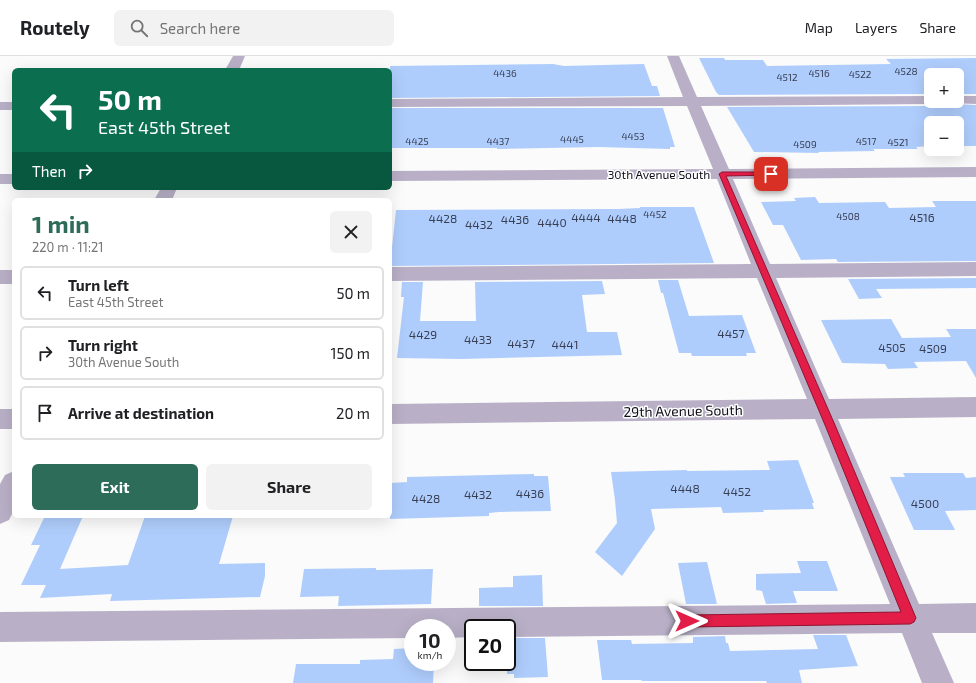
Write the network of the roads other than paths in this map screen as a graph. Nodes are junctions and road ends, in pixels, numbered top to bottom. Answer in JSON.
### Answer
{"nodes":[{"id":1,"x":239,"y":56,"type":"edge"},
{"id":2,"x":672,"y":56,"type":"edge"},
{"id":3,"x":233,"y":68,"type":"edge"},
{"id":4,"x":924,"y":100,"type":"edge"},
{"id":5,"x":964,"y":100,"type":"edge"},
{"id":6,"x":976,"y":100,"type":"edge"},
{"id":7,"x":691,"y":101,"type":"junction"},
{"id":8,"x":392,"y":103,"type":"edge"},
{"id":9,"x":0,"y":106,"type":"edge"},
{"id":10,"x":12,"y":106,"type":"edge"},
{"id":11,"x":976,"y":172,"type":"edge"},
{"id":12,"x":722,"y":174,"type":"junction"},
{"id":13,"x":392,"y":176,"type":"edge"},
{"id":14,"x":0,"y":179,"type":"edge"},
{"id":15,"x":12,"y":179,"type":"edge"},
{"id":16,"x":976,"y":269,"type":"edge"},
{"id":17,"x":763,"y":271,"type":"junction"},
{"id":18,"x":392,"y":274,"type":"edge"},
{"id":19,"x":0,"y":277,"type":"edge"},
{"id":20,"x":12,"y":277,"type":"edge"},
{"id":21,"x":976,"y":407,"type":"edge"},
{"id":22,"x":823,"y":409,"type":"junction"},
{"id":23,"x":392,"y":414,"type":"edge"},
{"id":24,"x":0,"y":419,"type":"edge"},
{"id":25,"x":12,"y":419,"type":"edge"},
{"id":26,"x":12,"y":487,"type":"edge"},
{"id":27,"x":0,"y":511,"type":"edge"},
{"id":28,"x":910,"y":618,"type":"junction"},
{"id":29,"x":976,"y":618,"type":"edge"},
{"id":30,"x":0,"y":627,"type":"edge"},
{"id":31,"x":938,"y":683,"type":"edge"}],
"edges":[{"from":1,"to":3,"type":"street"},
{"from":2,"to":7,"type":"street"},
{"from":4,"to":7,"type":"street"},
{"from":5,"to":6,"type":"street"},
{"from":7,"to":8,"type":"street"},
{"from":7,"to":12,"type":"street"},
{"from":9,"to":10,"type":"street"},
{"from":11,"to":12,"type":"street","name":"30th Avenue South"},
{"from":12,"to":13,"type":"street","name":"30th Avenue South"},
{"from":12,"to":17,"type":"street"},
{"from":14,"to":15,"type":"street"},
{"from":16,"to":17,"type":"street"},
{"from":17,"to":18,"type":"street"},
{"from":17,"to":22,"type":"street"},
{"from":19,"to":20,"type":"street"},
{"from":21,"to":22,"type":"street","name":"29th Avenue South"},
{"from":22,"to":23,"type":"street","name":"29th Avenue South"},
{"from":22,"to":28,"type":"street"},
{"from":24,"to":25,"type":"street"},
{"from":26,"to":27,"type":"street"},
{"from":28,"to":29,"type":"street"},
{"from":28,"to":30,"type":"street"},
{"from":28,"to":31,"type":"street"}]}
